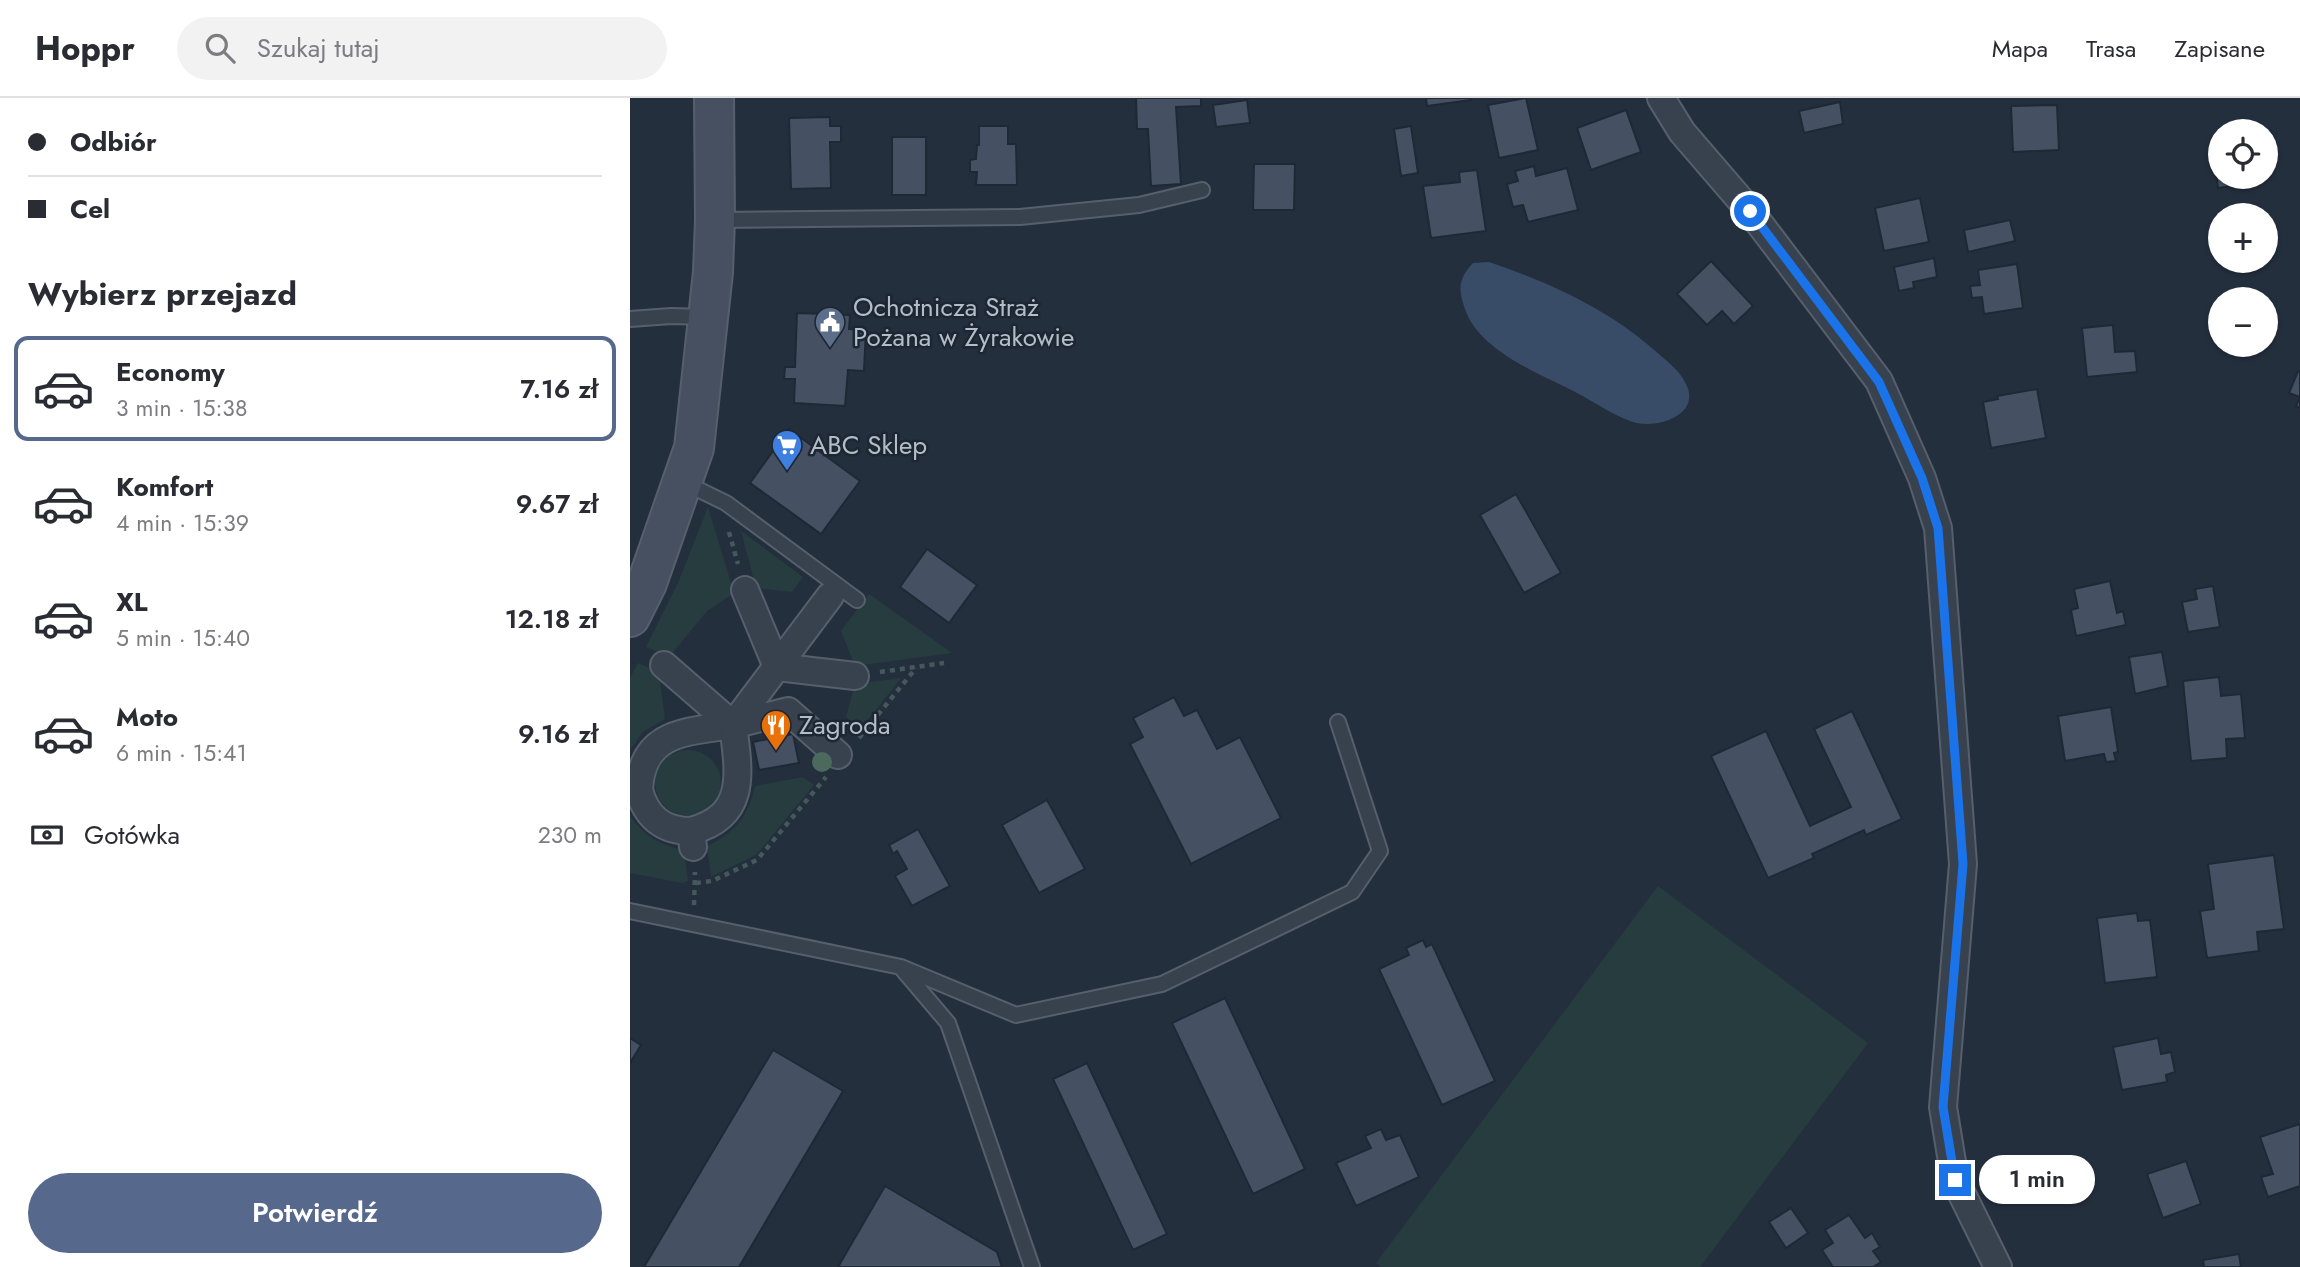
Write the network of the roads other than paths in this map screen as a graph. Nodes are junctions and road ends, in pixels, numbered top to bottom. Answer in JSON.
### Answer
{"nodes":[{"id":1,"x":714,"y":98,"type":"edge"},
{"id":2,"x":1661,"y":98,"type":"edge"},
{"id":3,"x":1202,"y":190,"type":"dead end"},
{"id":4,"x":715,"y":220,"type":"junction"},
{"id":5,"x":708,"y":317,"type":"junction"},
{"id":6,"x":630,"y":319,"type":"edge"},
{"id":7,"x":683,"y":483,"type":"junction"},
{"id":8,"x":745,"y":590,"type":"road end"},
{"id":9,"x":830,"y":596,"type":"dead end"},
{"id":10,"x":857,"y":600,"type":"dead end"},
{"id":11,"x":630,"y":617,"type":"edge"},
{"id":12,"x":664,"y":665,"type":"dead end"},
{"id":13,"x":777,"y":667,"type":"junction"},
{"id":14,"x":855,"y":676,"type":"road end"},
{"id":15,"x":1338,"y":722,"type":"dead end"},
{"id":16,"x":733,"y":725,"type":"junction"},
{"id":17,"x":843,"y":755,"type":"road end"},
{"id":18,"x":635,"y":790,"type":"edge"},
{"id":19,"x":630,"y":911,"type":"edge"},
{"id":20,"x":901,"y":967,"type":"junction"},
{"id":21,"x":1032,"y":1267,"type":"edge"},
{"id":22,"x":1998,"y":1267,"type":"edge"}],
"edges":[{"from":1,"to":4,"type":"street"},
{"from":2,"to":22,"type":"street"},
{"from":3,"to":4,"type":"lane"},
{"from":4,"to":5,"type":"street"},
{"from":5,"to":6,"type":"lane"},
{"from":5,"to":7,"type":"street"},
{"from":7,"to":10,"type":"lane"},
{"from":7,"to":11,"type":"street"},
{"from":8,"to":13,"type":"street"},
{"from":9,"to":13,"type":"street"},
{"from":12,"to":16,"type":"street"},
{"from":13,"to":14,"type":"street"},
{"from":13,"to":16,"type":"street"},
{"from":15,"to":20,"type":"lane"},
{"from":16,"to":17,"type":"street"},
{"from":16,"to":18,"type":"street"},
{"from":16,"to":18,"type":"street"},
{"from":19,"to":20,"type":"lane"},
{"from":20,"to":21,"type":"lane"}]}
